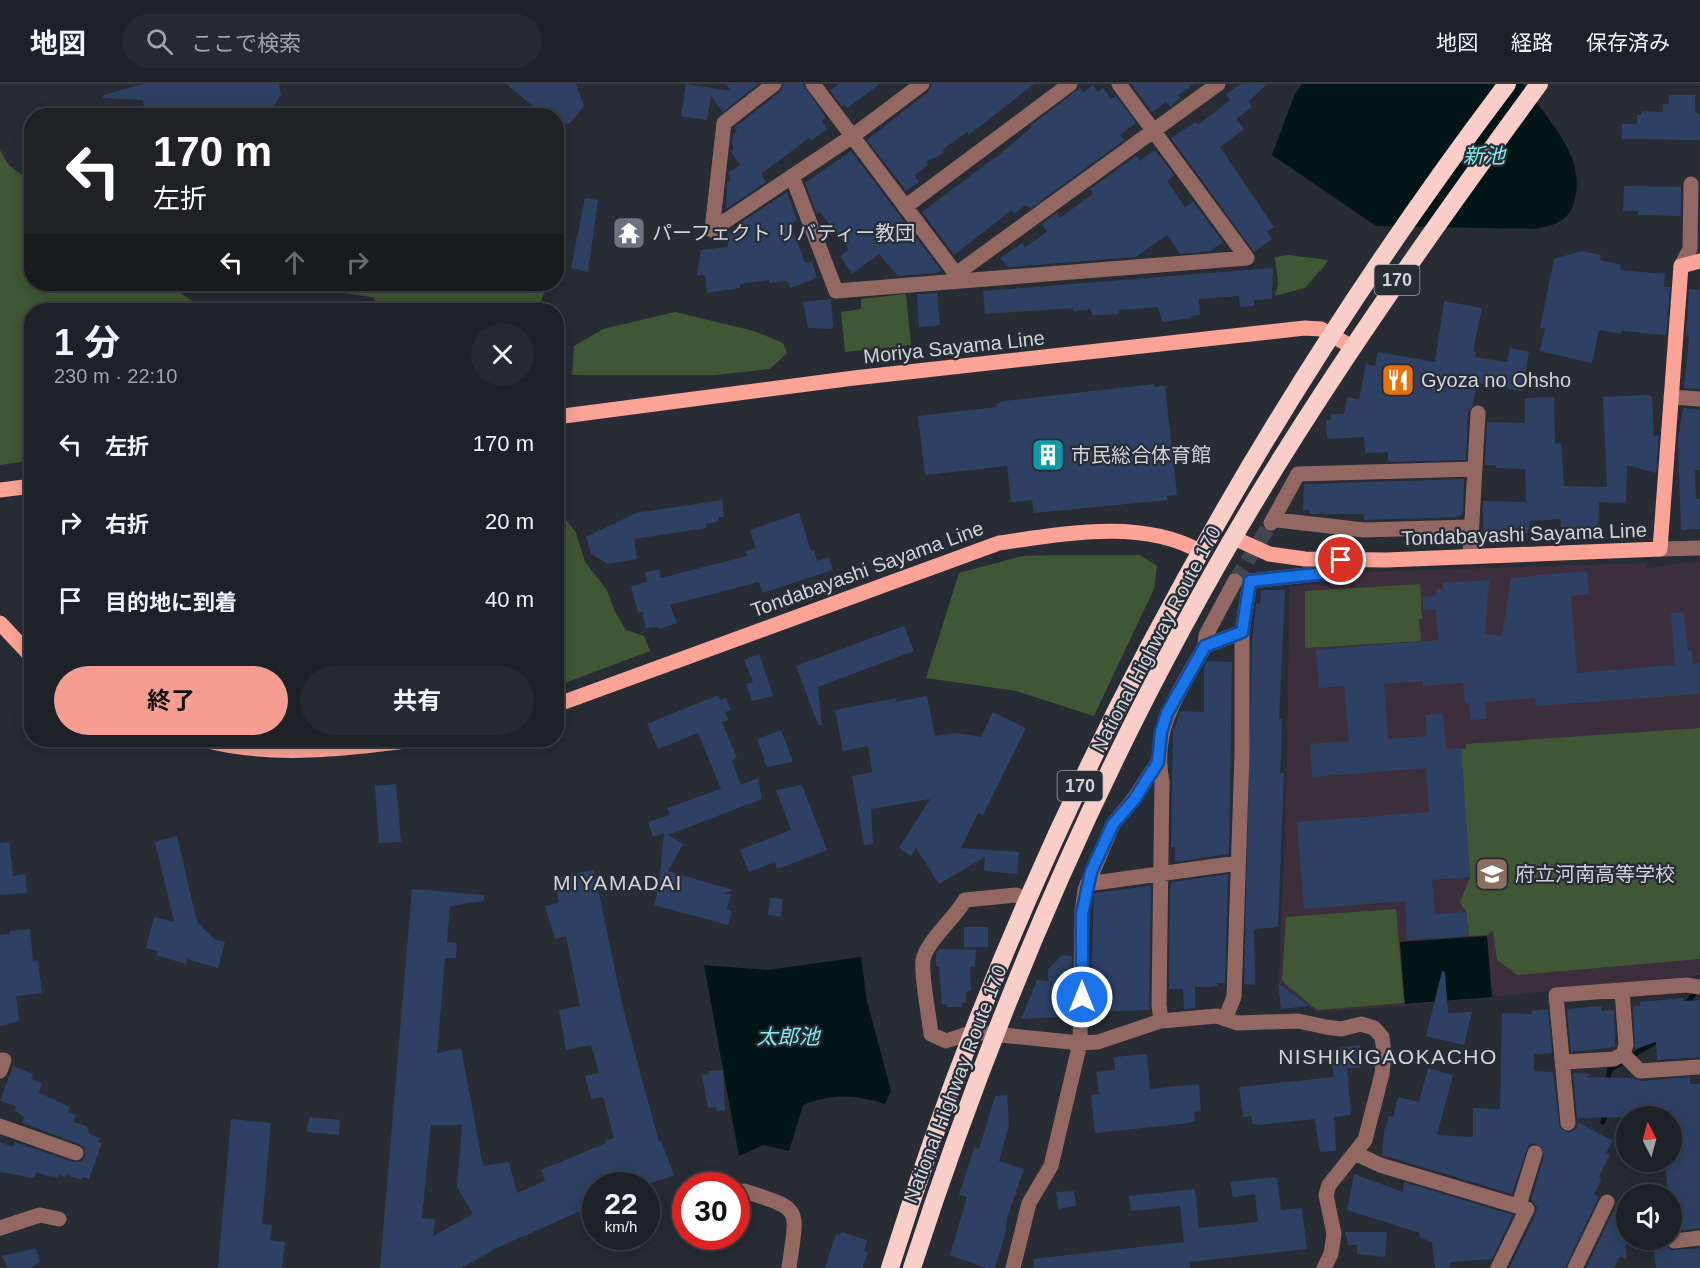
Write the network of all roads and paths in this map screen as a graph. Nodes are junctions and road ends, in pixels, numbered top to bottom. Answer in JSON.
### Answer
{"nodes":[{"id":1,"x":774,"y":84,"type":"edge"},
{"id":2,"x":813,"y":84,"type":"edge"},
{"id":3,"x":922,"y":84,"type":"edge"},
{"id":4,"x":1070,"y":84,"type":"edge"},
{"id":5,"x":1119,"y":84,"type":"edge"},
{"id":6,"x":1218,"y":84,"type":"edge"},
{"id":7,"x":1507,"y":84,"type":"edge"},
{"id":8,"x":1539,"y":84,"type":"edge"},
{"id":9,"x":1153,"y":131,"type":"junction"},
{"id":10,"x":852,"y":136,"type":"junction"},
{"id":11,"x":792,"y":176,"type":"junction"},
{"id":12,"x":1691,"y":184,"type":"dead end"},
{"id":13,"x":905,"y":207,"type":"junction"},
{"id":14,"x":1700,"y":261,"type":"edge"},
{"id":15,"x":1681,"y":266,"type":"junction"},
{"id":16,"x":956,"y":278,"type":"junction"},
{"id":17,"x":1332,"y":334,"type":"junction"},
{"id":18,"x":1352,"y":347,"type":"junction"},
{"id":19,"x":1671,"y":397,"type":"junction"},
{"id":20,"x":1700,"y":399,"type":"edge"},
{"id":21,"x":1478,"y":413,"type":"dead end"},
{"id":22,"x":564,"y":416,"type":"edge"},
{"id":23,"x":1475,"y":469,"type":"junction"},
{"id":24,"x":24,"y":487,"type":"edge"},
{"id":25,"x":0,"y":490,"type":"edge"},
{"id":26,"x":1470,"y":527,"type":"junction"},
{"id":27,"x":1234,"y":538,"type":"junction"},
{"id":28,"x":1700,"y":548,"type":"edge"},
{"id":29,"x":1660,"y":549,"type":"junction"},
{"id":30,"x":1201,"y":552,"type":"junction"},
{"id":31,"x":1470,"y":557,"type":"junction"},
{"id":32,"x":1341,"y":560,"type":"junction"},
{"id":33,"x":1235,"y":581,"type":"tunnel mouth"},
{"id":34,"x":0,"y":623,"type":"edge"},
{"id":35,"x":1242,"y":632,"type":"junction"},
{"id":36,"x":1205,"y":646,"type":"junction"},
{"id":37,"x":24,"y":648,"type":"edge"},
{"id":38,"x":564,"y":702,"type":"edge"},
{"id":39,"x":254,"y":747,"type":"edge"},
{"id":40,"x":324,"y":747,"type":"edge"},
{"id":41,"x":1158,"y":762,"type":"junction"},
{"id":42,"x":1238,"y":862,"type":"junction"},
{"id":43,"x":1162,"y":873,"type":"junction"},
{"id":44,"x":1087,"y":884,"type":"junction"},
{"id":45,"x":1028,"y":901,"type":"junction"},
{"id":46,"x":1698,"y":987,"type":"edge"},
{"id":47,"x":1622,"y":990,"type":"junction"},
{"id":48,"x":1226,"y":1019,"type":"junction"},
{"id":49,"x":1161,"y":1021,"type":"junction"},
{"id":50,"x":973,"y":1032,"type":"junction"},
{"id":51,"x":996,"y":1035,"type":"junction"},
{"id":52,"x":1080,"y":1043,"type":"junction"},
{"id":53,"x":1626,"y":1057,"type":"junction"},
{"id":54,"x":0,"y":1060,"type":"edge"},
{"id":55,"x":1564,"y":1062,"type":"junction"},
{"id":56,"x":1700,"y":1067,"type":"edge"},
{"id":57,"x":0,"y":1071,"type":"edge"},
{"id":58,"x":1568,"y":1123,"type":"dead end"},
{"id":59,"x":0,"y":1126,"type":"edge"},
{"id":60,"x":76,"y":1153,"type":"dead end"},
{"id":61,"x":1354,"y":1153,"type":"junction"},
{"id":62,"x":1535,"y":1153,"type":"dead end"},
{"id":63,"x":750,"y":1193,"type":"edge"},
{"id":64,"x":1607,"y":1202,"type":"dead end"},
{"id":65,"x":1519,"y":1205,"type":"junction"},
{"id":66,"x":59,"y":1219,"type":"dead end"},
{"id":67,"x":0,"y":1228,"type":"edge"},
{"id":68,"x":1700,"y":1238,"type":"edge"},
{"id":69,"x":1682,"y":1240,"type":"edge"},
{"id":70,"x":789,"y":1268,"type":"edge"},
{"id":71,"x":890,"y":1268,"type":"edge"},
{"id":72,"x":912,"y":1268,"type":"edge"},
{"id":73,"x":1013,"y":1268,"type":"edge"},
{"id":74,"x":1324,"y":1268,"type":"edge"},
{"id":75,"x":1491,"y":1268,"type":"edge"},
{"id":76,"x":1498,"y":1268,"type":"edge"},
{"id":77,"x":1575,"y":1268,"type":"edge"}],
"edges":[{"from":1,"to":11,"type":"street"},
{"from":2,"to":10,"type":"street"},
{"from":3,"to":10,"type":"street"},
{"from":4,"to":13,"type":"street"},
{"from":5,"to":9,"type":"street"},
{"from":6,"to":9,"type":"street"},
{"from":7,"to":17,"type":"highway","name":"National Highway Route 170","number":"170"},
{"from":8,"to":18,"type":"highway","name":"National Highway Route 170","number":"170"},
{"from":9,"to":16,"type":"street"},
{"from":9,"to":16,"type":"street"},
{"from":10,"to":11,"type":"street"},
{"from":10,"to":13,"type":"street"},
{"from":11,"to":16,"type":"street"},
{"from":12,"to":15,"type":"street"},
{"from":13,"to":16,"type":"street"},
{"from":14,"to":15,"type":"main road"},
{"from":15,"to":19,"type":"main road","name":"Tondabayashi Sayama Line"},
{"from":17,"to":18,"type":"main road","name":"Moriya Sayama Line"},
{"from":17,"to":22,"type":"main road","name":"Moriya Sayama Line"},
{"from":17,"to":30,"type":"highway","name":"National Highway Route 170","number":"170"},
{"from":18,"to":27,"type":"highway","name":"National Highway Route 170","number":"170"},
{"from":19,"to":20,"type":"street"},
{"from":19,"to":29,"type":"main road","name":"Tondabayashi Sayama Line"},
{"from":21,"to":23,"type":"street"},
{"from":23,"to":26,"type":"street"},
{"from":23,"to":26,"type":"street"},
{"from":24,"to":25,"type":"main road"},
{"from":26,"to":31,"type":"street"},
{"from":27,"to":32,"type":"main road","name":"Tondabayashi Sayama Line"},
{"from":27,"to":51,"type":"highway","name":"National Highway Route 170","number":"170"},
{"from":28,"to":29,"type":"street"},
{"from":29,"to":31,"type":"main road","name":"Tondabayashi Sayama Line"},
{"from":30,"to":38,"type":"main road","name":"Tondabayashi Sayama Line"},
{"from":30,"to":45,"type":"highway","name":"National Highway Route 170","number":"170"},
{"from":31,"to":32,"type":"main road","name":"Tondabayashi Sayama Line"},
{"from":32,"to":35,"type":"street"},
{"from":33,"to":36,"type":"street"},
{"from":34,"to":37,"type":"main road"},
{"from":35,"to":36,"type":"street"},
{"from":35,"to":42,"type":"street"},
{"from":36,"to":41,"type":"street"},
{"from":39,"to":40,"type":"main road"},
{"from":41,"to":43,"type":"street"},
{"from":41,"to":44,"type":"street"},
{"from":42,"to":43,"type":"street"},
{"from":42,"to":48,"type":"street"},
{"from":43,"to":44,"type":"street"},
{"from":43,"to":49,"type":"street"},
{"from":44,"to":52,"type":"street"},
{"from":45,"to":50,"type":"highway","name":"National Highway Route 170","number":"170"},
{"from":45,"to":50,"type":"street"},
{"from":46,"to":47,"type":"street"},
{"from":47,"to":53,"type":"street"},
{"from":47,"to":55,"type":"street"},
{"from":48,"to":49,"type":"street"},
{"from":48,"to":61,"type":"street"},
{"from":49,"to":52,"type":"street"},
{"from":50,"to":51,"type":"street"},
{"from":50,"to":71,"type":"highway","name":"National Highway Route 170","number":"170"},
{"from":51,"to":52,"type":"street"},
{"from":51,"to":72,"type":"highway","name":"National Highway Route 170","number":"170"},
{"from":52,"to":73,"type":"street"},
{"from":53,"to":55,"type":"street"},
{"from":53,"to":56,"type":"street"},
{"from":54,"to":57,"type":"street"},
{"from":55,"to":58,"type":"street"},
{"from":59,"to":60,"type":"street"},
{"from":61,"to":65,"type":"street"},
{"from":61,"to":74,"type":"street"},
{"from":62,"to":65,"type":"street"},
{"from":63,"to":70,"type":"street"},
{"from":64,"to":77,"type":"street"},
{"from":65,"to":76,"type":"street"},
{"from":66,"to":67,"type":"street"},
{"from":68,"to":69,"type":"street"},
{"from":75,"to":76,"type":"street"}]}
